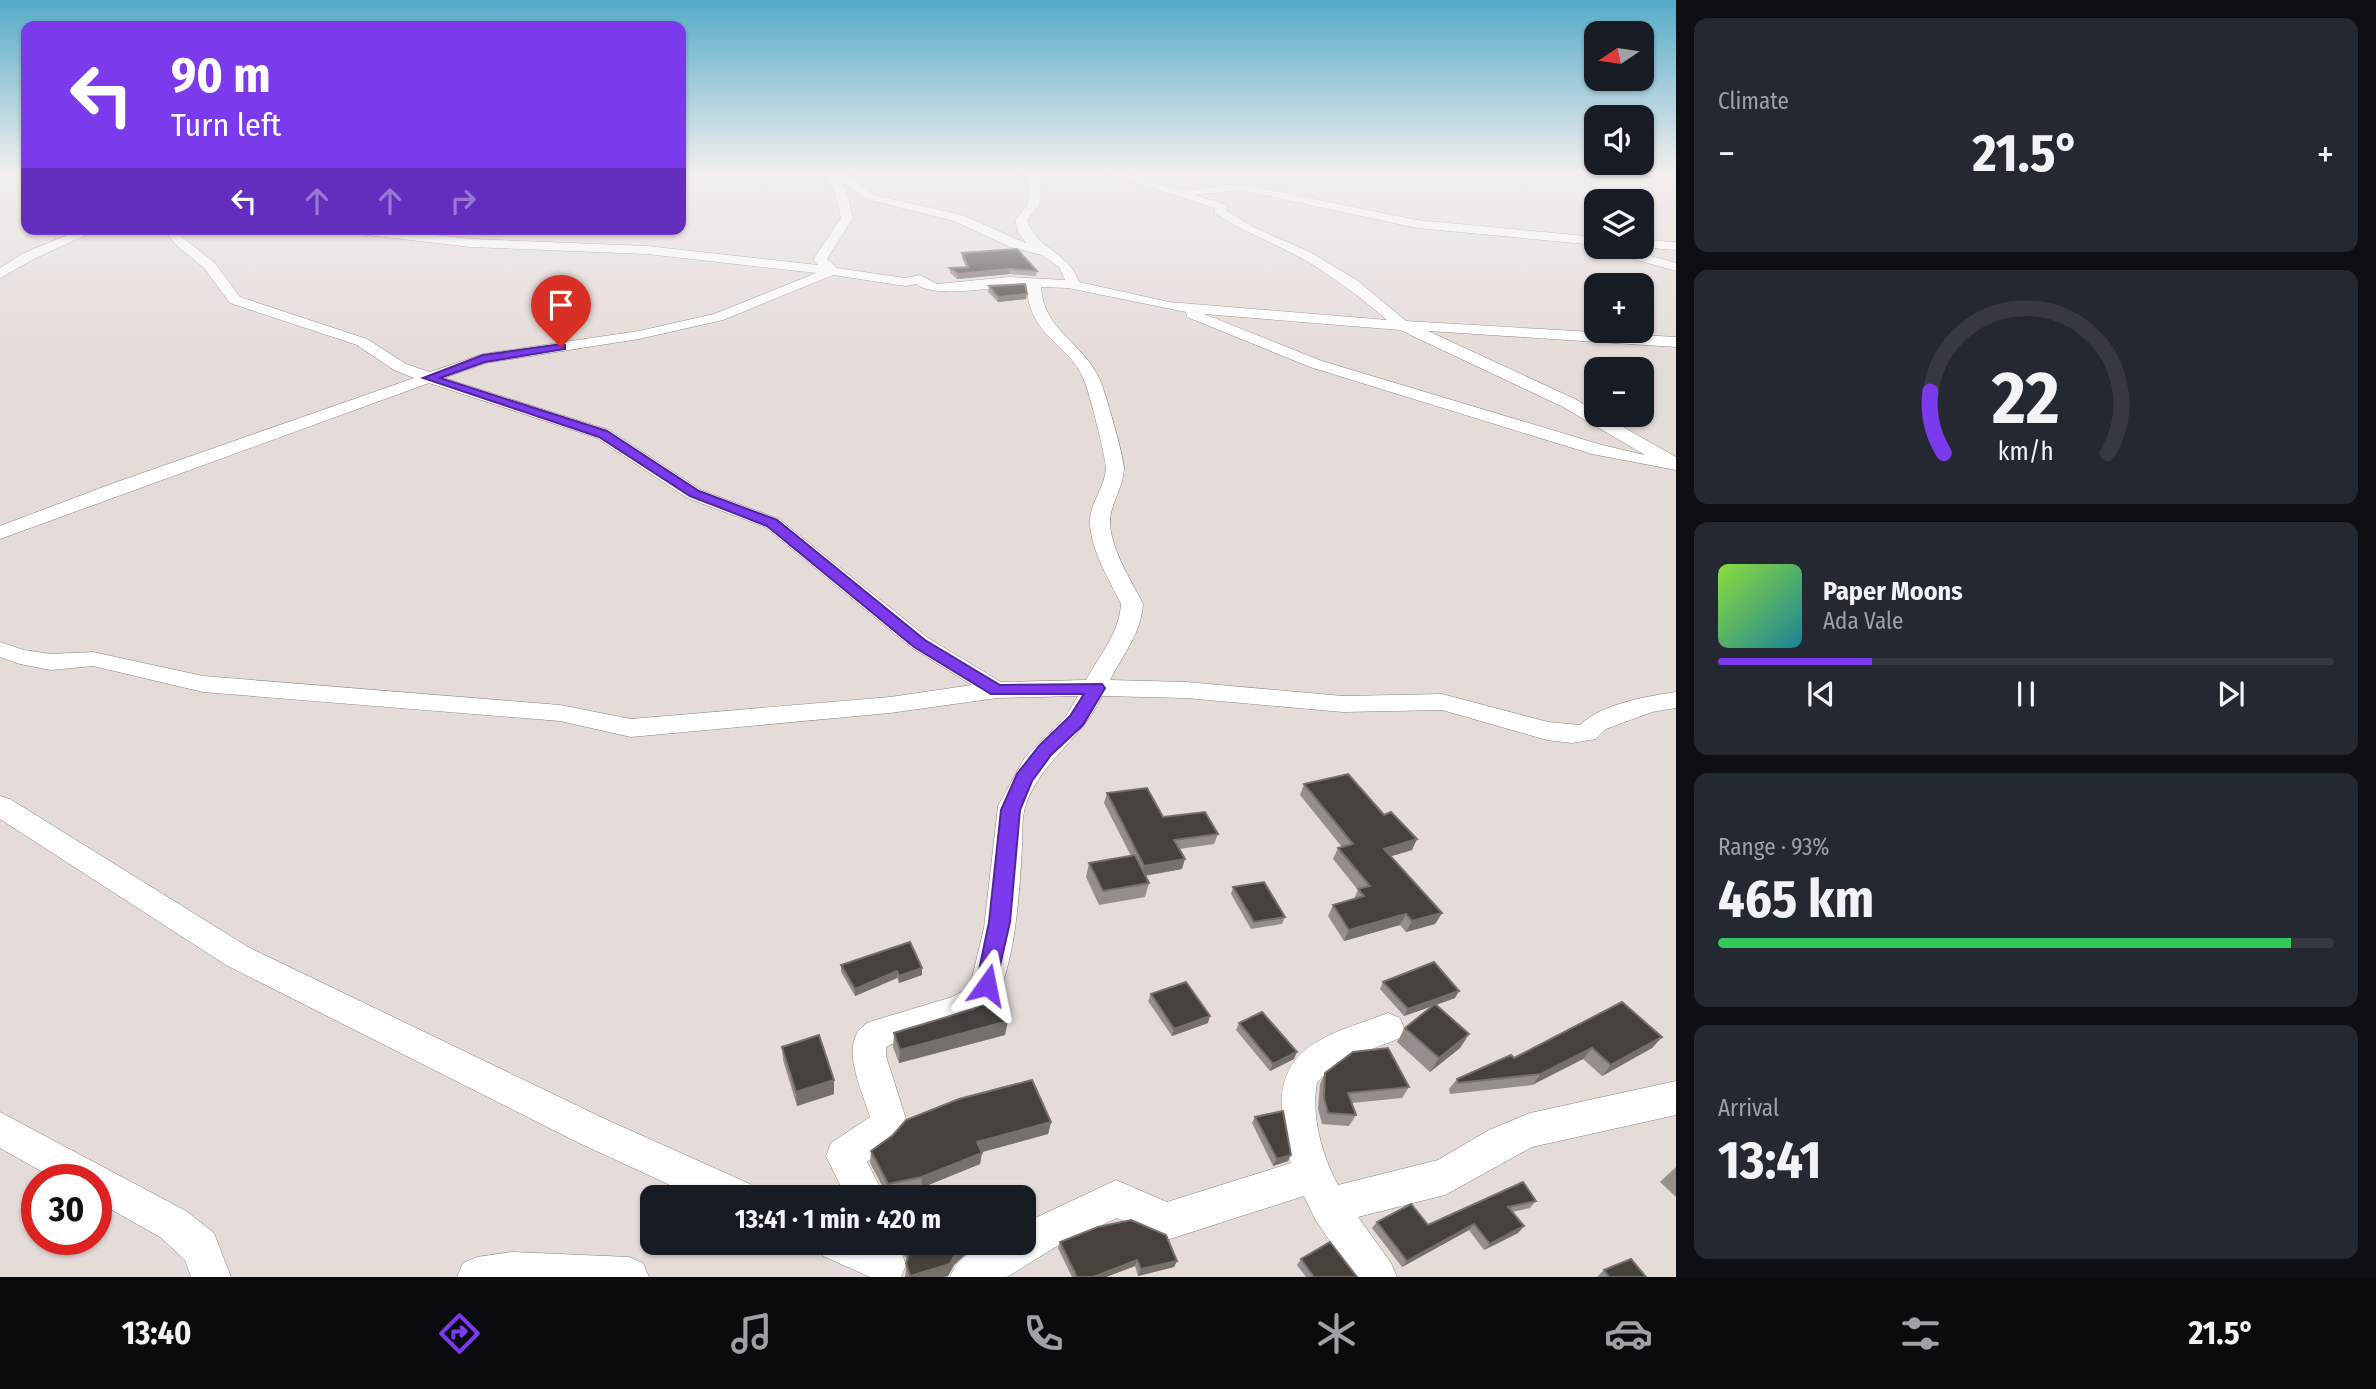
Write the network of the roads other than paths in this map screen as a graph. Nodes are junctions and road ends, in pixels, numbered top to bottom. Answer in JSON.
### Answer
{"nodes":[{"id":1,"x":837,"y":234,"type":"edge"},
{"id":2,"x":994,"y":234,"type":"edge"},
{"id":3,"x":1025,"y":234,"type":"edge"},
{"id":4,"x":1259,"y":234,"type":"edge"},
{"id":5,"x":1515,"y":234,"type":"edge"},
{"id":6,"x":79,"y":235,"type":"edge"},
{"id":7,"x":174,"y":235,"type":"edge"},
{"id":8,"x":402,"y":235,"type":"edge"},
{"id":9,"x":1584,"y":240,"type":"edge"},
{"id":10,"x":1654,"y":245,"type":"edge"},
{"id":11,"x":1676,"y":246,"type":"edge"},
{"id":12,"x":1045,"y":252,"type":"junction"},
{"id":13,"x":1648,"y":259,"type":"edge"},
{"id":14,"x":1676,"y":267,"type":"edge"},
{"id":15,"x":832,"y":271,"type":"junction"},
{"id":16,"x":0,"y":274,"type":"edge"},
{"id":17,"x":1034,"y":282,"type":"junction"},
{"id":18,"x":1073,"y":285,"type":"junction"},
{"id":19,"x":1176,"y":307,"type":"junction"},
{"id":20,"x":1402,"y":325,"type":"junction"},
{"id":21,"x":1676,"y":342,"type":"edge"},
{"id":22,"x":429,"y":378,"type":"junction"},
{"id":23,"x":1676,"y":466,"type":"edge"},
{"id":24,"x":0,"y":533,"type":"edge"},
{"id":25,"x":0,"y":649,"type":"edge"},
{"id":26,"x":1096,"y":688,"type":"junction"},
{"id":27,"x":997,"y":690,"type":"junction"},
{"id":28,"x":1676,"y":700,"type":"edge"},
{"id":29,"x":0,"y":806,"type":"edge"},
{"id":30,"x":1388,"y":1028,"type":"dead end"},
{"id":31,"x":1676,"y":1098,"type":"edge"},
{"id":32,"x":0,"y":1129,"type":"edge"},
{"id":33,"x":65,"y":1164,"type":"edge"},
{"id":34,"x":711,"y":1185,"type":"edge"},
{"id":35,"x":860,"y":1185,"type":"edge"},
{"id":36,"x":112,"y":1190,"type":"edge"},
{"id":37,"x":1320,"y":1190,"type":"junction"},
{"id":38,"x":211,"y":1277,"type":"edge"},
{"id":39,"x":477,"y":1277,"type":"edge"},
{"id":40,"x":629,"y":1277,"type":"edge"},
{"id":41,"x":970,"y":1277,"type":"edge"},
{"id":42,"x":1377,"y":1277,"type":"edge"}],
"edges":[{"from":1,"to":15,"type":"street"},
{"from":2,"to":12,"type":"street"},
{"from":3,"to":12,"type":"street"},
{"from":4,"to":20,"type":"street"},
{"from":5,"to":9,"type":"street"},
{"from":6,"to":16,"type":"street"},
{"from":7,"to":22,"type":"street"},
{"from":8,"to":15,"type":"street"},
{"from":10,"to":11,"type":"street"},
{"from":12,"to":18,"type":"street"},
{"from":13,"to":14,"type":"street"},
{"from":15,"to":17,"type":"street"},
{"from":15,"to":22,"type":"street"},
{"from":17,"to":18,"type":"street"},
{"from":17,"to":26,"type":"street"},
{"from":18,"to":19,"type":"street"},
{"from":19,"to":20,"type":"street"},
{"from":19,"to":23,"type":"street"},
{"from":20,"to":21,"type":"street"},
{"from":20,"to":23,"type":"street"},
{"from":22,"to":24,"type":"street"},
{"from":22,"to":27,"type":"street"},
{"from":25,"to":27,"type":"street"},
{"from":26,"to":27,"type":"street"},
{"from":26,"to":28,"type":"street"},
{"from":26,"to":35,"type":"street"},
{"from":29,"to":34,"type":"street"},
{"from":30,"to":37,"type":"street"},
{"from":31,"to":37,"type":"street"},
{"from":32,"to":33,"type":"street"},
{"from":36,"to":38,"type":"street"},
{"from":37,"to":41,"type":"street"},
{"from":37,"to":42,"type":"street"},
{"from":39,"to":40,"type":"street"}]}
